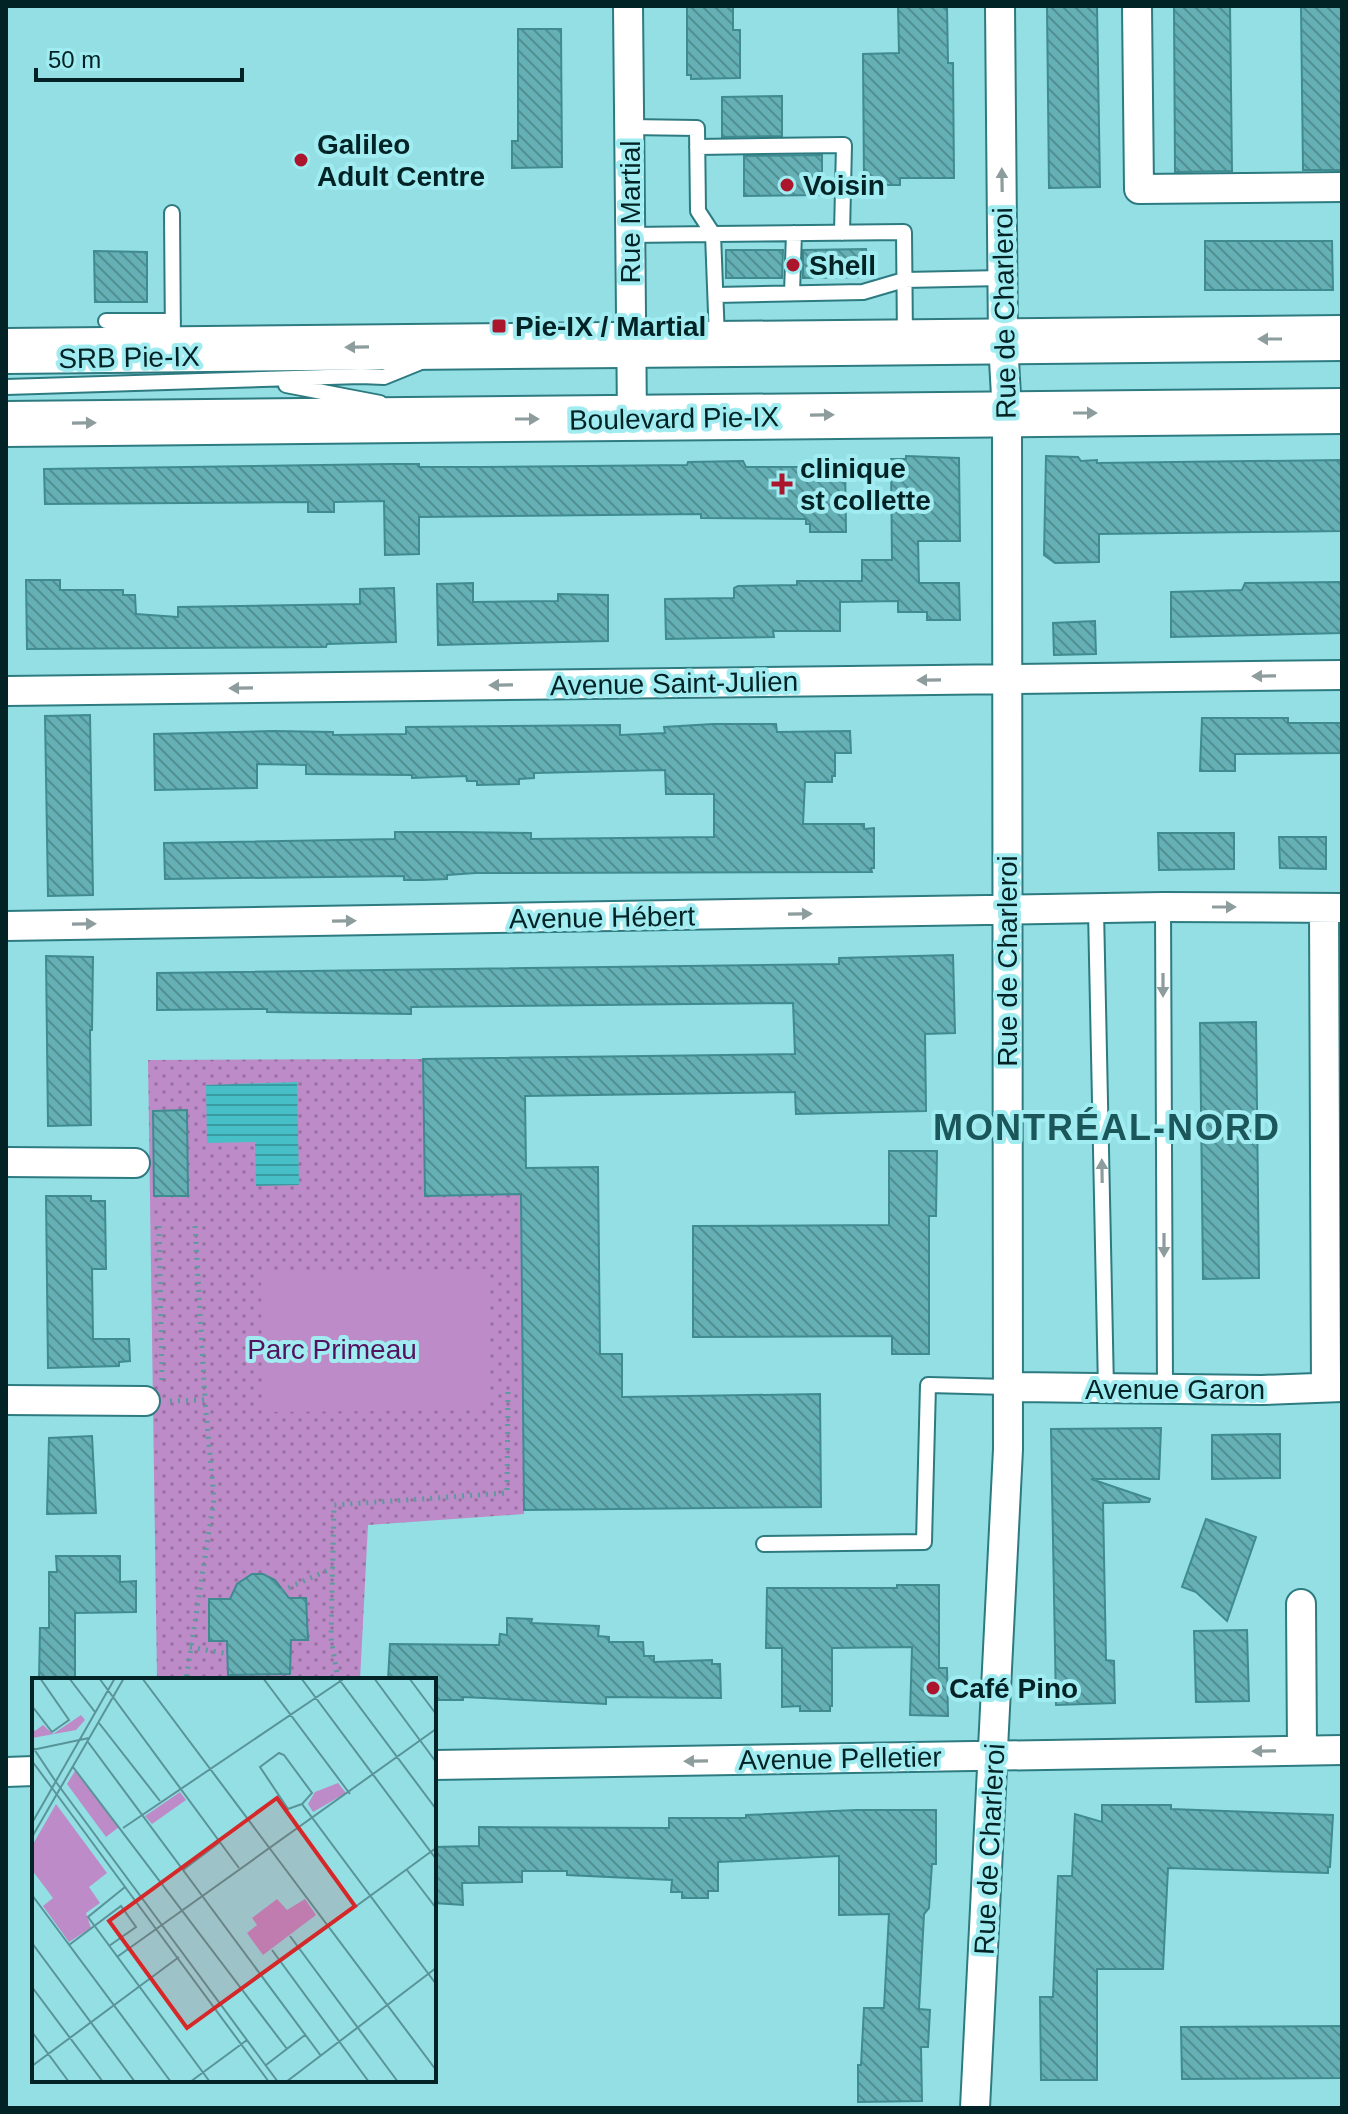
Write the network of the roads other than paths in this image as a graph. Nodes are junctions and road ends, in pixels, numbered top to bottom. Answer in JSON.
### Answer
{"nodes":[{"id":1,"x":628,"y":6,"type":"edge"},
{"id":2,"x":1000,"y":6,"type":"edge"},
{"id":3,"x":1137,"y":6,"type":"edge"},
{"id":4,"x":629,"y":127,"type":"junction"},
{"id":5,"x":697,"y":147,"type":"junction"},
{"id":6,"x":1342,"y":187,"type":"edge"},
{"id":7,"x":172,"y":213,"type":"dead end"},
{"id":8,"x":794,"y":233,"type":"junction"},
{"id":9,"x":842,"y":233,"type":"junction"},
{"id":10,"x":713,"y":234,"type":"junction"},
{"id":11,"x":630,"y":235,"type":"junction"},
{"id":12,"x":1003,"y":278,"type":"junction"},
{"id":13,"x":904,"y":280,"type":"junction"},
{"id":14,"x":792,"y":293,"type":"junction"},
{"id":15,"x":716,"y":295,"type":"junction"},
{"id":16,"x":106,"y":321,"type":"dead end"},
{"id":17,"x":173,"y":335,"type":"junction"},
{"id":18,"x":1342,"y":338,"type":"edge"},
{"id":19,"x":1003,"y":342,"type":"junction"},
{"id":20,"x":905,"y":343,"type":"junction"},
{"id":21,"x":717,"y":344,"type":"junction"},
{"id":22,"x":631,"y":345,"type":"junction"},
{"id":23,"x":463,"y":346,"type":"junction"},
{"id":24,"x":6,"y":351,"type":"edge"},
{"id":25,"x":254,"y":380,"type":"junction"},
{"id":26,"x":6,"y":387,"type":"edge"},
{"id":27,"x":1342,"y":411,"type":"edge"},
{"id":28,"x":1007,"y":414,"type":"junction"},
{"id":29,"x":632,"y":418,"type":"junction"},
{"id":30,"x":449,"y":419,"type":"junction"},
{"id":31,"x":6,"y":424,"type":"edge"},
{"id":32,"x":1342,"y":675,"type":"edge"},
{"id":33,"x":1007,"y":679,"type":"junction"},
{"id":34,"x":6,"y":691,"type":"edge"},
{"id":35,"x":1163,"y":907,"type":"junction"},
{"id":36,"x":1333,"y":908,"type":"edge"},
{"id":37,"x":1096,"y":910,"type":"junction"},
{"id":38,"x":1006,"y":911,"type":"junction"},
{"id":39,"x":6,"y":926,"type":"edge"},
{"id":40,"x":6,"y":1162,"type":"edge"},
{"id":41,"x":135,"y":1163,"type":"dead end"},
{"id":42,"x":1008,"y":1387,"type":"junction"},
{"id":43,"x":1334,"y":1387,"type":"edge"},
{"id":44,"x":1165,"y":1388,"type":"junction"},
{"id":45,"x":1106,"y":1389,"type":"junction"},
{"id":46,"x":6,"y":1400,"type":"edge"},
{"id":47,"x":154,"y":1401,"type":"road end"},
{"id":48,"x":764,"y":1544,"type":"dead end"},
{"id":49,"x":1301,"y":1604,"type":"dead end"},
{"id":50,"x":1302,"y":1750,"type":"junction"},
{"id":51,"x":1342,"y":1750,"type":"edge"},
{"id":52,"x":994,"y":1756,"type":"junction"},
{"id":53,"x":436,"y":1765,"type":"edge"},
{"id":54,"x":32,"y":1771,"type":"edge"},
{"id":55,"x":6,"y":1772,"type":"edge"},
{"id":56,"x":975,"y":2108,"type":"edge"}],
"edges":[{"from":1,"to":4,"type":"street","name":"Rue Martial"},
{"from":12,"to":2,"type":"street","name":"Rue de Charleroi","one_way":true},
{"from":3,"to":6,"type":"street"},
{"from":4,"to":5,"type":"lane"},
{"from":4,"to":11,"type":"street","name":"Rue Martial"},
{"from":5,"to":9,"type":"lane"},
{"from":5,"to":10,"type":"lane"},
{"from":7,"to":17,"type":"lane"},
{"from":8,"to":9,"type":"lane"},
{"from":8,"to":10,"type":"lane"},
{"from":8,"to":14,"type":"lane"},
{"from":9,"to":13,"type":"lane"},
{"from":10,"to":11,"type":"lane"},
{"from":10,"to":15,"type":"lane"},
{"from":11,"to":22,"type":"street","name":"Rue Martial"},
{"from":12,"to":13,"type":"lane"},
{"from":12,"to":19,"type":"street","name":"Rue de Charleroi"},
{"from":13,"to":14,"type":"lane"},
{"from":13,"to":20,"type":"lane"},
{"from":14,"to":15,"type":"lane"},
{"from":15,"to":21,"type":"lane"},
{"from":16,"to":17,"type":"lane"},
{"from":23,"to":17,"type":"main road","one_way":true},
{"from":17,"to":24,"type":"main road"},
{"from":18,"to":19,"type":"main road","one_way":true},
{"from":19,"to":20,"type":"main road"},
{"from":19,"to":28,"type":"street","name":"Rue de Charleroi"},
{"from":20,"to":21,"type":"main road"},
{"from":21,"to":22,"type":"main road"},
{"from":22,"to":23,"type":"main road"},
{"from":22,"to":29,"type":"street","name":"Rue Martial"},
{"from":23,"to":25,"type":"lane","name":"SRB Pie-IX"},
{"from":25,"to":26,"type":"lane","name":"SRB Pie-IX"},
{"from":25,"to":30,"type":"lane","name":"SRB Pie-IX"},
{"from":28,"to":27,"type":"main road","name":"Boulevard Pie-IX","one_way":true},
{"from":29,"to":28,"type":"main road","name":"Boulevard Pie-IX","one_way":true},
{"from":28,"to":33,"type":"street","name":"Rue de Charleroi"},
{"from":30,"to":29,"type":"main road","name":"Boulevard Pie-IX","one_way":true},
{"from":31,"to":30,"type":"main road","name":"Boulevard Pie-IX","one_way":true},
{"from":32,"to":33,"type":"street","name":"Avenue Saint-Julien","one_way":true},
{"from":33,"to":34,"type":"street","name":"Avenue Saint-Julien","one_way":true},
{"from":33,"to":38,"type":"street","name":"Rue de Charleroi"},
{"from":35,"to":36,"type":"street","name":"Avenue Hébert","one_way":true},
{"from":35,"to":37,"type":"street","name":"Avenue Hébert"},
{"from":35,"to":44,"type":"lane","one_way":true},
{"from":36,"to":43,"type":"street"},
{"from":37,"to":38,"type":"street","name":"Avenue Hébert"},
{"from":45,"to":37,"type":"lane","one_way":true},
{"from":39,"to":38,"type":"street","name":"Avenue Hébert","one_way":true},
{"from":38,"to":42,"type":"street","name":"Rue de Charleroi"},
{"from":40,"to":41,"type":"street"},
{"from":42,"to":45,"type":"street","name":"Avenue Garon"},
{"from":42,"to":48,"type":"lane"},
{"from":42,"to":52,"type":"street","name":"Rue de Charleroi"},
{"from":43,"to":44,"type":"street","name":"Avenue Garon"},
{"from":44,"to":45,"type":"street","name":"Avenue Garon"},
{"from":46,"to":47,"type":"street"},
{"from":49,"to":50,"type":"street"},
{"from":50,"to":51,"type":"street","name":"Avenue Pelletier"},
{"from":50,"to":52,"type":"street","name":"Avenue Pelletier","one_way":true},
{"from":52,"to":53,"type":"street","name":"Avenue Pelletier","one_way":true},
{"from":52,"to":56,"type":"street","name":"Rue de Charleroi"},
{"from":54,"to":55,"type":"street"}]}
